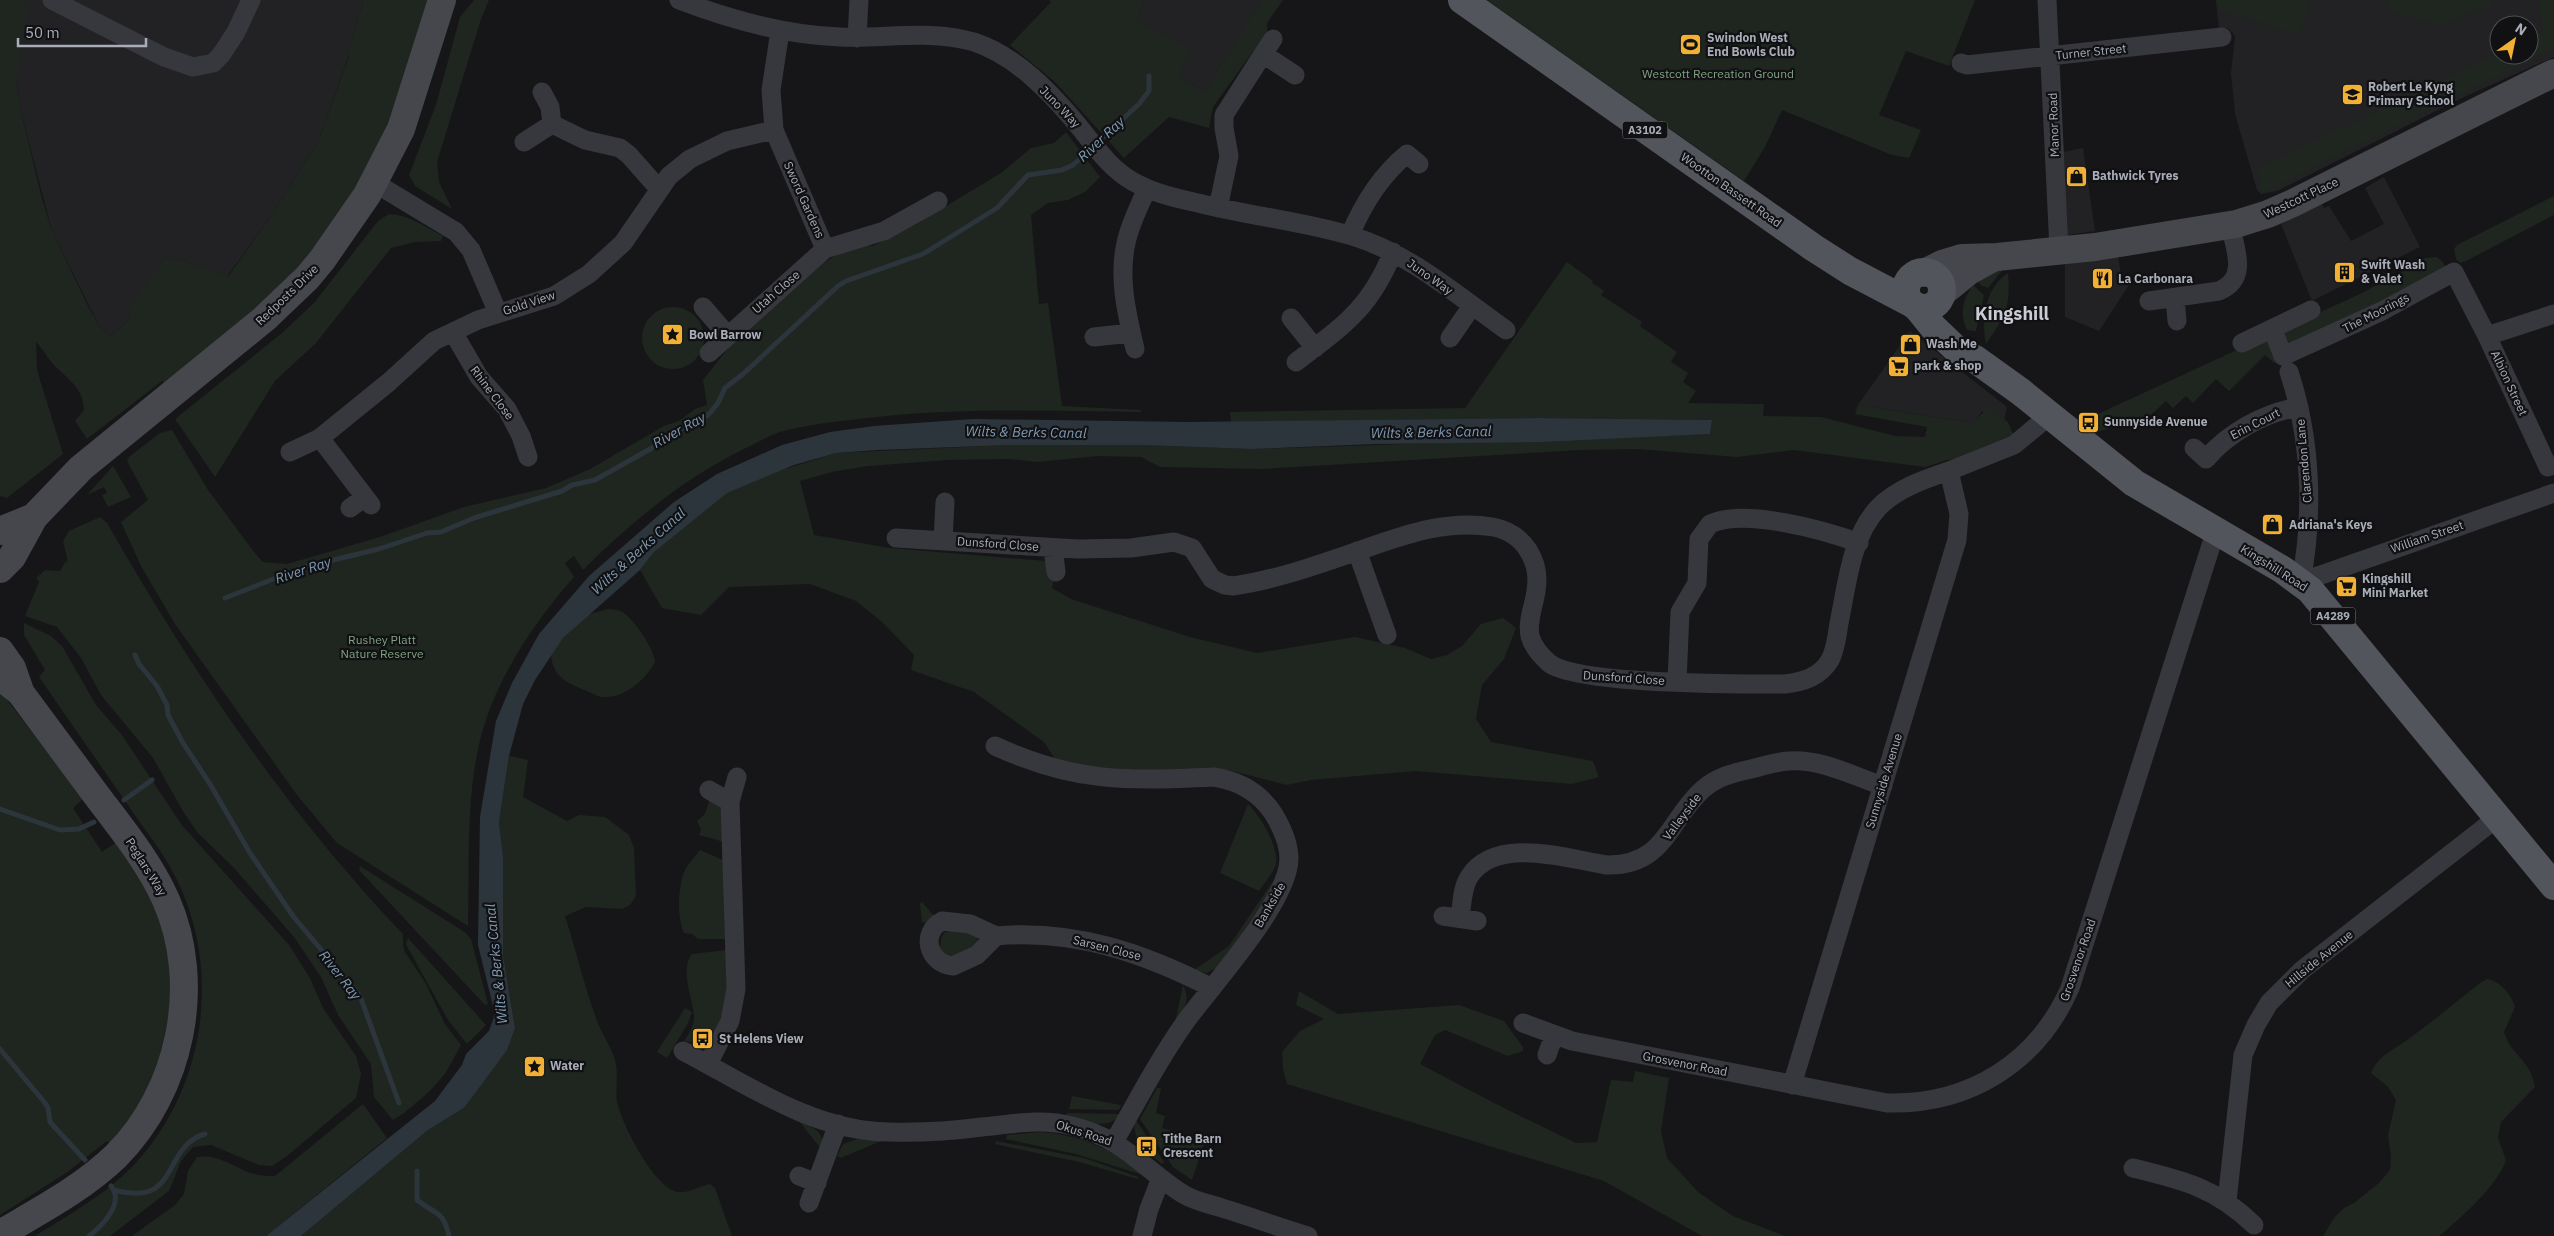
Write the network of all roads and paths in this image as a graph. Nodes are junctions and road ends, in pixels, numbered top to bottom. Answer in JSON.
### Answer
{"nodes":[{"id":1,"x":52,"y":0,"type":"edge"},
{"id":2,"x":251,"y":0,"type":"edge"},
{"id":3,"x":442,"y":0,"type":"edge"},
{"id":4,"x":678,"y":0,"type":"edge"},
{"id":5,"x":858,"y":0,"type":"edge"},
{"id":6,"x":1462,"y":0,"type":"edge"},
{"id":7,"x":2047,"y":0,"type":"edge"},
{"id":8,"x":699,"y":4,"type":"edge"},
{"id":9,"x":780,"y":31,"type":"junction"},
{"id":10,"x":2222,"y":37,"type":"dead end"},
{"id":11,"x":857,"y":38,"type":"junction"},
{"id":12,"x":2051,"y":57,"type":"junction"},
{"id":13,"x":1961,"y":63,"type":"dead end"},
{"id":14,"x":2554,"y":73,"type":"edge"},
{"id":15,"x":1294,"y":75,"type":"dead end"},
{"id":16,"x":542,"y":92,"type":"dead end"},
{"id":17,"x":552,"y":124,"type":"junction"},
{"id":18,"x":774,"y":130,"type":"junction"},
{"id":19,"x":524,"y":142,"type":"dead end"},
{"id":20,"x":1419,"y":164,"type":"dead end"},
{"id":21,"x":375,"y":183,"type":"junction"},
{"id":22,"x":1147,"y":189,"type":"junction"},
{"id":23,"x":659,"y":190,"type":"junction"},
{"id":24,"x":938,"y":201,"type":"dead end"},
{"id":25,"x":1218,"y":208,"type":"junction"},
{"id":26,"x":2230,"y":225,"type":"junction"},
{"id":27,"x":1350,"y":235,"type":"junction"},
{"id":28,"x":825,"y":249,"type":"junction"},
{"id":29,"x":2059,"y":250,"type":"junction"},
{"id":30,"x":1393,"y":252,"type":"junction"},
{"id":31,"x":1997,"y":257,"type":"junction"},
{"id":32,"x":1830,"y":258,"type":"junction"},
{"id":33,"x":1921,"y":273,"type":"junction"},
{"id":34,"x":2175,"y":298,"type":"junction"},
{"id":35,"x":1928,"y":300,"type":"junction"},
{"id":36,"x":2149,"y":301,"type":"dead end"},
{"id":37,"x":1472,"y":306,"type":"junction"},
{"id":38,"x":703,"y":307,"type":"dead end"},
{"id":39,"x":2311,"y":310,"type":"dead end"},
{"id":40,"x":498,"y":313,"type":"junction"},
{"id":41,"x":2554,"y":314,"type":"edge"},
{"id":42,"x":1291,"y":318,"type":"dead end"},
{"id":43,"x":2177,"y":320,"type":"dead end"},
{"id":44,"x":1506,"y":330,"type":"dead end"},
{"id":45,"x":2273,"y":330,"type":"junction"},
{"id":46,"x":453,"y":332,"type":"junction"},
{"id":47,"x":728,"y":336,"type":"junction"},
{"id":48,"x":2487,"y":336,"type":"junction"},
{"id":49,"x":1094,"y":338,"type":"dead end"},
{"id":50,"x":1450,"y":338,"type":"dead end"},
{"id":51,"x":2242,"y":343,"type":"dead end"},
{"id":52,"x":1315,"y":348,"type":"junction"},
{"id":53,"x":710,"y":353,"type":"dead end"},
{"id":54,"x":1296,"y":362,"type":"dead end"},
{"id":55,"x":2289,"y":372,"type":"dead end"},
{"id":56,"x":2299,"y":407,"type":"junction"},
{"id":57,"x":2049,"y":416,"type":"junction"},
{"id":58,"x":320,"y":438,"type":"junction"},
{"id":59,"x":2194,"y":448,"type":"dead end"},
{"id":60,"x":290,"y":452,"type":"dead end"},
{"id":61,"x":528,"y":457,"type":"dead end"},
{"id":62,"x":2548,"y":467,"type":"dead end"},
{"id":63,"x":1949,"y":471,"type":"junction"},
{"id":64,"x":2554,"y":493,"type":"edge"},
{"id":65,"x":945,"y":502,"type":"dead end"},
{"id":66,"x":362,"y":504,"type":"dead end"},
{"id":67,"x":34,"y":518,"type":"junction"},
{"id":68,"x":0,"y":531,"type":"edge"},
{"id":69,"x":2215,"y":533,"type":"junction"},
{"id":70,"x":896,"y":538,"type":"dead end"},
{"id":71,"x":943,"y":540,"type":"junction"},
{"id":72,"x":1859,"y":543,"type":"junction"},
{"id":73,"x":1053,"y":548,"type":"junction"},
{"id":74,"x":1357,"y":552,"type":"junction"},
{"id":75,"x":6,"y":563,"type":"edge"},
{"id":76,"x":1056,"y":572,"type":"dead end"},
{"id":77,"x":2301,"y":582,"type":"junction"},
{"id":78,"x":0,"y":586,"type":"edge"},
{"id":79,"x":1387,"y":635,"type":"dead end"},
{"id":80,"x":5,"y":664,"type":"edge"},
{"id":81,"x":1676,"y":682,"type":"junction"},
{"id":82,"x":995,"y":746,"type":"dead end"},
{"id":83,"x":737,"y":777,"type":"dead end"},
{"id":84,"x":1883,"y":786,"type":"junction"},
{"id":85,"x":709,"y":790,"type":"dead end"},
{"id":86,"x":730,"y":802,"type":"junction"},
{"id":87,"x":2498,"y":817,"type":"junction"},
{"id":88,"x":2554,"y":886,"type":"edge"},
{"id":89,"x":1460,"y":918,"type":"dead end"},
{"id":90,"x":996,"y":936,"type":"dead end"},
{"id":91,"x":1212,"y":988,"type":"junction"},
{"id":92,"x":1523,"y":1023,"type":"dead end"},
{"id":93,"x":1554,"y":1035,"type":"junction"},
{"id":94,"x":683,"y":1051,"type":"dead end"},
{"id":95,"x":1547,"y":1055,"type":"dead end"},
{"id":96,"x":708,"y":1064,"type":"junction"},
{"id":97,"x":1792,"y":1085,"type":"junction"},
{"id":98,"x":838,"y":1124,"type":"junction"},
{"id":99,"x":1114,"y":1142,"type":"junction"},
{"id":100,"x":2133,"y":1168,"type":"dead end"},
{"id":101,"x":1161,"y":1178,"type":"junction"},
{"id":102,"x":2228,"y":1195,"type":"junction"},
{"id":103,"x":809,"y":1203,"type":"dead end"},
{"id":104,"x":2254,"y":1225,"type":"dead end"},
{"id":105,"x":0,"y":1234,"type":"edge"},
{"id":106,"x":1142,"y":1236,"type":"edge"},
{"id":107,"x":1308,"y":1236,"type":"edge"}],
"edges":[{"from":1,"to":2,"type":"street"},
{"from":3,"to":21,"type":"main road","name":"Redposts Drive"},
{"from":4,"to":8,"type":"street","name":"Juno Way"},
{"from":5,"to":11,"type":"street"},
{"from":6,"to":32,"type":"main road","name":"Wootton Bassett Road","number":"A3102"},
{"from":7,"to":12,"type":"street","name":"Manor Road"},
{"from":8,"to":9,"type":"street","name":"Juno Way"},
{"from":9,"to":11,"type":"street","name":"Juno Way"},
{"from":9,"to":18,"type":"street","name":"Sword Gardens"},
{"from":10,"to":12,"type":"street","name":"Turner Street"},
{"from":11,"to":22,"type":"street","name":"Juno Way"},
{"from":12,"to":13,"type":"street","name":"Turner Street"},
{"from":12,"to":29,"type":"street","name":"Manor Road"},
{"from":14,"to":26,"type":"main road","name":"Westcott Place"},
{"from":15,"to":25,"type":"street"},
{"from":16,"to":17,"type":"street"},
{"from":17,"to":19,"type":"street"},
{"from":17,"to":23,"type":"street"},
{"from":18,"to":23,"type":"street","name":"Gold View"},
{"from":18,"to":28,"type":"street","name":"Sword Gardens"},
{"from":20,"to":27,"type":"street"},
{"from":21,"to":40,"type":"street"},
{"from":21,"to":67,"type":"main road","name":"Redposts Drive"},
{"from":22,"to":25,"type":"street","name":"Juno Way"},
{"from":22,"to":49,"type":"street"},
{"from":23,"to":40,"type":"street","name":"Gold View"},
{"from":24,"to":28,"type":"street","name":"Sword Gardens"},
{"from":25,"to":27,"type":"street","name":"Juno Way"},
{"from":26,"to":29,"type":"main road","name":"Westcott Place"},
{"from":26,"to":34,"type":"street"},
{"from":27,"to":30,"type":"street","name":"Juno Way"},
{"from":28,"to":47,"type":"street","name":"Utah Close"},
{"from":29,"to":31,"type":"main road","name":"Westcott Place"},
{"from":30,"to":37,"type":"street","name":"Juno Way"},
{"from":30,"to":52,"type":"street"},
{"from":31,"to":33,"type":"main road","name":"Westcott Place"},
{"from":31,"to":35,"type":"main road","name":"Westcott Place"},
{"from":32,"to":33,"type":"main road","name":"Wootton Bassett Road","number":"A3102"},
{"from":32,"to":35,"type":"main road","name":"Wootton Bassett Road","number":"A3102"},
{"from":33,"to":35,"type":"main road"},
{"from":34,"to":36,"type":"street"},
{"from":34,"to":43,"type":"street"},
{"from":35,"to":57,"type":"main road","name":"Kingshill Road","number":"A4289"},
{"from":37,"to":44,"type":"street","name":"Juno Way"},
{"from":37,"to":50,"type":"street"},
{"from":38,"to":47,"type":"street"},
{"from":39,"to":45,"type":"street"},
{"from":40,"to":46,"type":"street","name":"Gold View"},
{"from":41,"to":48,"type":"street","name":"Albion Street"},
{"from":42,"to":52,"type":"street"},
{"from":45,"to":48,"type":"street","name":"The Moorings"},
{"from":45,"to":51,"type":"street"},
{"from":46,"to":58,"type":"street","name":"Gold View"},
{"from":46,"to":61,"type":"street","name":"Rhine Close"},
{"from":47,"to":53,"type":"street","name":"Utah Close"},
{"from":48,"to":62,"type":"street","name":"Albion Street"},
{"from":52,"to":54,"type":"street"},
{"from":55,"to":56,"type":"street","name":"Clarendon Lane"},
{"from":56,"to":59,"type":"street","name":"Erin Court"},
{"from":56,"to":77,"type":"street","name":"Clarendon Lane"},
{"from":57,"to":63,"type":"street"},
{"from":57,"to":69,"type":"main road","name":"Kingshill Road","number":"A4289"},
{"from":58,"to":60,"type":"street","name":"Gold View"},
{"from":58,"to":66,"type":"street"},
{"from":63,"to":72,"type":"street","name":"Dunsford Close"},
{"from":63,"to":84,"type":"street","name":"Sunnyside Avenue"},
{"from":64,"to":77,"type":"street","name":"William Street"},
{"from":65,"to":71,"type":"street","name":"Dunsford Close"},
{"from":67,"to":68,"type":"main road","name":"Redposts Drive"},
{"from":67,"to":75,"type":"main road","name":"Redposts Drive"},
{"from":69,"to":77,"type":"main road","name":"Kingshill Road","number":"A4289"},
{"from":69,"to":97,"type":"street","name":"Grosvenor Road"},
{"from":70,"to":71,"type":"street","name":"Dunsford Close"},
{"from":71,"to":73,"type":"street","name":"Dunsford Close"},
{"from":72,"to":81,"type":"street","name":"Dunsford Close"},
{"from":72,"to":81,"type":"street","name":"Dunsford Close"},
{"from":73,"to":74,"type":"street","name":"Dunsford Close"},
{"from":73,"to":76,"type":"street","name":"Dunsford Close"},
{"from":74,"to":79,"type":"street"},
{"from":74,"to":81,"type":"street","name":"Dunsford Close"},
{"from":75,"to":78,"type":"main road","name":"Redposts Drive"},
{"from":77,"to":87,"type":"main road","name":"Kingshill Road","number":"A4289"},
{"from":80,"to":105,"type":"main road","name":"Peglars Way"},
{"from":82,"to":91,"type":"street","name":"Bankside"},
{"from":83,"to":86,"type":"street"},
{"from":84,"to":89,"type":"street","name":"Valleyside"},
{"from":84,"to":97,"type":"street","name":"Sunnyside Avenue"},
{"from":85,"to":86,"type":"street"},
{"from":86,"to":96,"type":"street"},
{"from":87,"to":88,"type":"main road","name":"Kingshill Road","number":"A4289"},
{"from":87,"to":102,"type":"street","name":"Hillside Avenue"},
{"from":90,"to":91,"type":"street","name":"Sarsen Close"},
{"from":91,"to":99,"type":"street","name":"Bankside"},
{"from":92,"to":93,"type":"street","name":"Grosvenor Road"},
{"from":93,"to":95,"type":"street"},
{"from":93,"to":97,"type":"street","name":"Grosvenor Road"},
{"from":94,"to":96,"type":"street","name":"Okus Road"},
{"from":96,"to":98,"type":"street","name":"Okus Road"},
{"from":98,"to":99,"type":"street","name":"Okus Road"},
{"from":98,"to":103,"type":"street"},
{"from":99,"to":101,"type":"street","name":"Okus Road"},
{"from":100,"to":102,"type":"street"},
{"from":101,"to":106,"type":"street"},
{"from":101,"to":107,"type":"street","name":"Okus Road"},
{"from":102,"to":104,"type":"street"}]}
